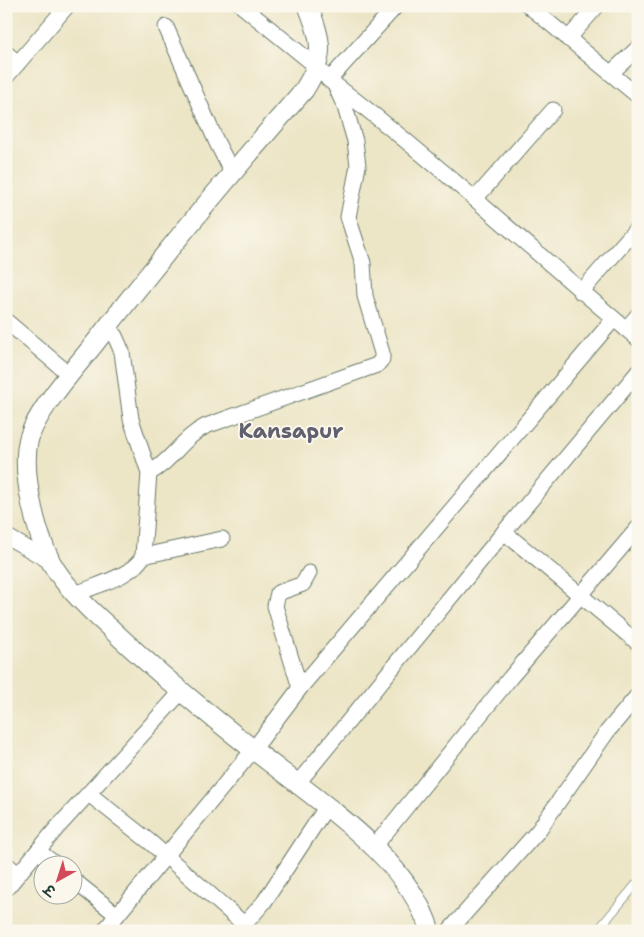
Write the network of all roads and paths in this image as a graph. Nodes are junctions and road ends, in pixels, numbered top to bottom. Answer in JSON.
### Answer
{"nodes":[{"id":1,"x":67,"y":6,"type":"edge"},
{"id":2,"x":242,"y":6,"type":"edge"},
{"id":3,"x":308,"y":6,"type":"edge"},
{"id":4,"x":396,"y":6,"type":"edge"},
{"id":5,"x":529,"y":6,"type":"edge"},
{"id":6,"x":597,"y":6,"type":"edge"},
{"id":7,"x":166,"y":27,"type":"dead end"},
{"id":8,"x":568,"y":40,"type":"junction"},
{"id":9,"x":638,"y":48,"type":"edge"},
{"id":10,"x":6,"y":53,"type":"edge"},
{"id":11,"x":18,"y":64,"type":"junction"},
{"id":12,"x":611,"y":73,"type":"junction"},
{"id":13,"x":6,"y":77,"type":"edge"},
{"id":14,"x":327,"y":78,"type":"junction"},
{"id":15,"x":638,"y":96,"type":"edge"},
{"id":16,"x":553,"y":110,"type":"dead end"},
{"id":17,"x":232,"y":172,"type":"junction"},
{"id":18,"x":476,"y":199,"type":"junction"},
{"id":19,"x":638,"y":227,"type":"edge"},
{"id":20,"x":581,"y":292,"type":"junction"},
{"id":21,"x":638,"y":315,"type":"edge"},
{"id":22,"x":613,"y":320,"type":"junction"},
{"id":23,"x":6,"y":322,"type":"edge"},
{"id":24,"x":108,"y":327,"type":"junction"},
{"id":25,"x":626,"y":329,"type":"junction"},
{"id":26,"x":638,"y":340,"type":"edge"},
{"id":27,"x":638,"y":372,"type":"edge"},
{"id":28,"x":70,"y":375,"type":"junction"},
{"id":29,"x":148,"y":473,"type":"junction"},
{"id":30,"x":638,"y":528,"type":"edge"},
{"id":31,"x":504,"y":532,"type":"junction"},
{"id":32,"x":6,"y":536,"type":"edge"},
{"id":33,"x":222,"y":539,"type":"dead end"},
{"id":34,"x":143,"y":556,"type":"junction"},
{"id":35,"x":51,"y":562,"type":"junction"},
{"id":36,"x":309,"y":573,"type":"dead end"},
{"id":37,"x":76,"y":594,"type":"junction"},
{"id":38,"x":580,"y":595,"type":"junction"},
{"id":39,"x":638,"y":643,"type":"edge"},
{"id":40,"x":300,"y":688,"type":"junction"},
{"id":41,"x":182,"y":691,"type":"junction"},
{"id":42,"x":638,"y":695,"type":"edge"},
{"id":43,"x":253,"y":750,"type":"junction"},
{"id":44,"x":297,"y":784,"type":"junction"},
{"id":45,"x":90,"y":794,"type":"junction"},
{"id":46,"x":327,"y":806,"type":"junction"},
{"id":47,"x":374,"y":847,"type":"junction"},
{"id":48,"x":38,"y":851,"type":"junction"},
{"id":49,"x":42,"y":854,"type":"edge"},
{"id":50,"x":166,"y":855,"type":"junction"},
{"id":51,"x":12,"y":869,"type":"edge"},
{"id":52,"x":638,"y":882,"type":"edge"},
{"id":53,"x":82,"y":887,"type":"edge"},
{"id":54,"x":6,"y":889,"type":"edge"},
{"id":55,"x":117,"y":915,"type":"junction"},
{"id":56,"x":242,"y":928,"type":"edge"},
{"id":57,"x":104,"y":931,"type":"edge"},
{"id":58,"x":430,"y":931,"type":"edge"},
{"id":59,"x":449,"y":931,"type":"edge"},
{"id":60,"x":597,"y":931,"type":"edge"}],
"edges":[{"from":1,"to":11,"type":"street"},
{"from":2,"to":14,"type":"street"},
{"from":3,"to":14,"type":"street"},
{"from":4,"to":14,"type":"street"},
{"from":5,"to":8,"type":"street"},
{"from":6,"to":8,"type":"street"},
{"from":7,"to":17,"type":"street"},
{"from":8,"to":12,"type":"street"},
{"from":9,"to":12,"type":"street"},
{"from":10,"to":11,"type":"street"},
{"from":11,"to":13,"type":"street"},
{"from":12,"to":15,"type":"street"},
{"from":14,"to":17,"type":"street"},
{"from":14,"to":18,"type":"street"},
{"from":14,"to":29,"type":"street"},
{"from":16,"to":18,"type":"street"},
{"from":17,"to":24,"type":"street"},
{"from":18,"to":20,"type":"street"},
{"from":19,"to":20,"type":"street"},
{"from":20,"to":22,"type":"street"},
{"from":21,"to":25,"type":"street"},
{"from":22,"to":25,"type":"street"},
{"from":22,"to":40,"type":"street"},
{"from":23,"to":28,"type":"street"},
{"from":24,"to":28,"type":"street"},
{"from":24,"to":29,"type":"street"},
{"from":25,"to":26,"type":"street"},
{"from":27,"to":31,"type":"street"},
{"from":28,"to":35,"type":"street"},
{"from":29,"to":34,"type":"street"},
{"from":30,"to":38,"type":"street"},
{"from":31,"to":38,"type":"street"},
{"from":31,"to":44,"type":"street"},
{"from":32,"to":35,"type":"street"},
{"from":33,"to":34,"type":"street"},
{"from":34,"to":37,"type":"street"},
{"from":35,"to":37,"type":"street"},
{"from":36,"to":40,"type":"street"},
{"from":37,"to":41,"type":"street"},
{"from":38,"to":39,"type":"street"},
{"from":38,"to":47,"type":"street"},
{"from":40,"to":43,"type":"street"},
{"from":41,"to":43,"type":"street"},
{"from":41,"to":45,"type":"street"},
{"from":42,"to":59,"type":"street"},
{"from":43,"to":44,"type":"street"},
{"from":43,"to":50,"type":"street"},
{"from":44,"to":46,"type":"street"},
{"from":45,"to":48,"type":"street"},
{"from":45,"to":50,"type":"street"},
{"from":46,"to":47,"type":"street"},
{"from":46,"to":56,"type":"street"},
{"from":47,"to":58,"type":"street"},
{"from":48,"to":49,"type":"street"},
{"from":48,"to":51,"type":"street"},
{"from":50,"to":55,"type":"street"},
{"from":50,"to":56,"type":"street"},
{"from":51,"to":54,"type":"street"},
{"from":52,"to":60,"type":"lane"},
{"from":53,"to":55,"type":"street"},
{"from":55,"to":57,"type":"street"}]}
